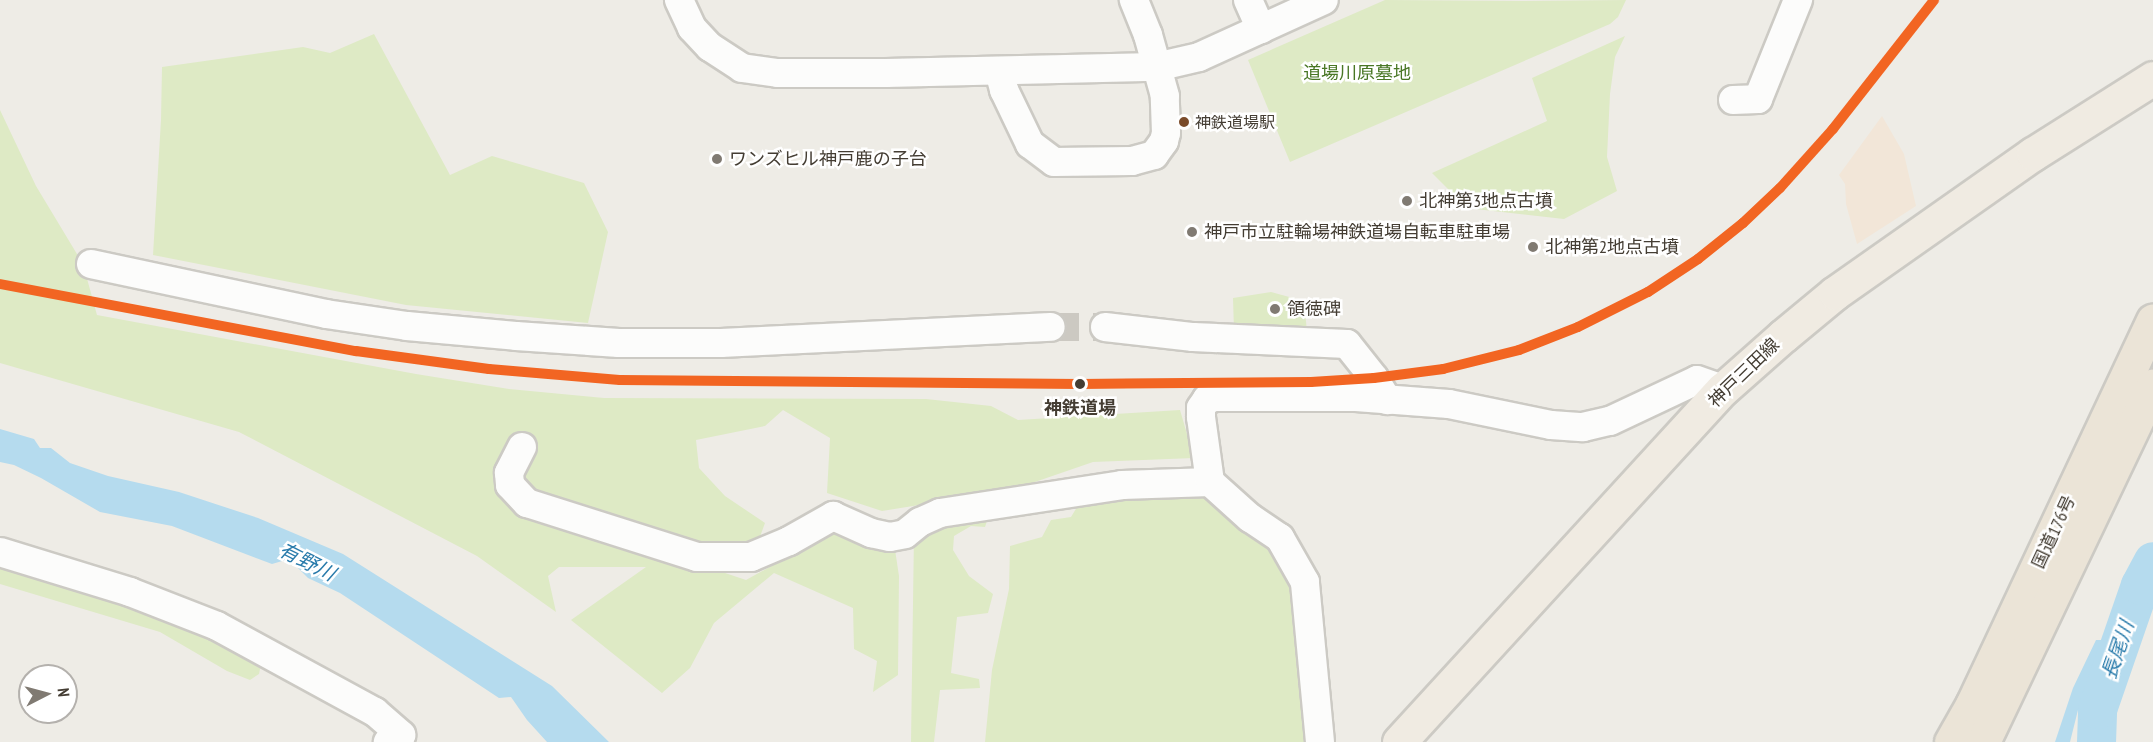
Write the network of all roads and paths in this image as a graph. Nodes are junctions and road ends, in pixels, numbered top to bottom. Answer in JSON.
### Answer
{"nodes":[{"id":1,"x":679,"y":0,"type":"edge"},
{"id":2,"x":1134,"y":0,"type":"edge"},
{"id":3,"x":1248,"y":0,"type":"edge"},
{"id":4,"x":1324,"y":0,"type":"edge"},
{"id":5,"x":1798,"y":0,"type":"edge"},
{"id":6,"x":1261,"y":29,"type":"junction"},
{"id":7,"x":1156,"y":67,"type":"junction"},
{"id":8,"x":999,"y":71,"type":"junction"},
{"id":9,"x":2153,"y":78,"type":"edge"},
{"id":10,"x":1733,"y":100,"type":"dead end"},
{"id":11,"x":91,"y":264,"type":"dead end"},
{"id":12,"x":2153,"y":320,"type":"edge"},
{"id":13,"x":1051,"y":327,"type":"tunnel mouth"},
{"id":14,"x":1105,"y":327,"type":"tunnel mouth"},
{"id":15,"x":2153,"y":386,"type":"edge"},
{"id":16,"x":1723,"y":389,"type":"junction"},
{"id":17,"x":1387,"y":400,"type":"junction"},
{"id":18,"x":522,"y":447,"type":"dead end"},
{"id":19,"x":1210,"y":482,"type":"junction"},
{"id":20,"x":0,"y":552,"type":"edge"},
{"id":21,"x":388,"y":742,"type":"edge"},
{"id":22,"x":1320,"y":742,"type":"edge"},
{"id":23,"x":1399,"y":742,"type":"edge"},
{"id":24,"x":1951,"y":742,"type":"edge"},
{"id":25,"x":1983,"y":742,"type":"edge"}],
"edges":[{"from":1,"to":8,"type":"street"},
{"from":2,"to":7,"type":"street"},
{"from":3,"to":6,"type":"street"},
{"from":4,"to":6,"type":"street"},
{"from":5,"to":10,"type":"street"},
{"from":6,"to":7,"type":"street"},
{"from":7,"to":8,"type":"street"},
{"from":7,"to":8,"type":"street"},
{"from":9,"to":16,"type":"main road","name":"神戸三田線"},
{"from":11,"to":13,"type":"street"},
{"from":12,"to":24,"type":"highway","name":"国道176号"},
{"from":14,"to":17,"type":"street"},
{"from":15,"to":25,"type":"highway","name":"国道176号"},
{"from":16,"to":17,"type":"street"},
{"from":16,"to":23,"type":"main road","name":"神戸三田線"},
{"from":17,"to":19,"type":"street"},
{"from":18,"to":19,"type":"street"},
{"from":19,"to":22,"type":"street"},
{"from":20,"to":21,"type":"street"}]}
